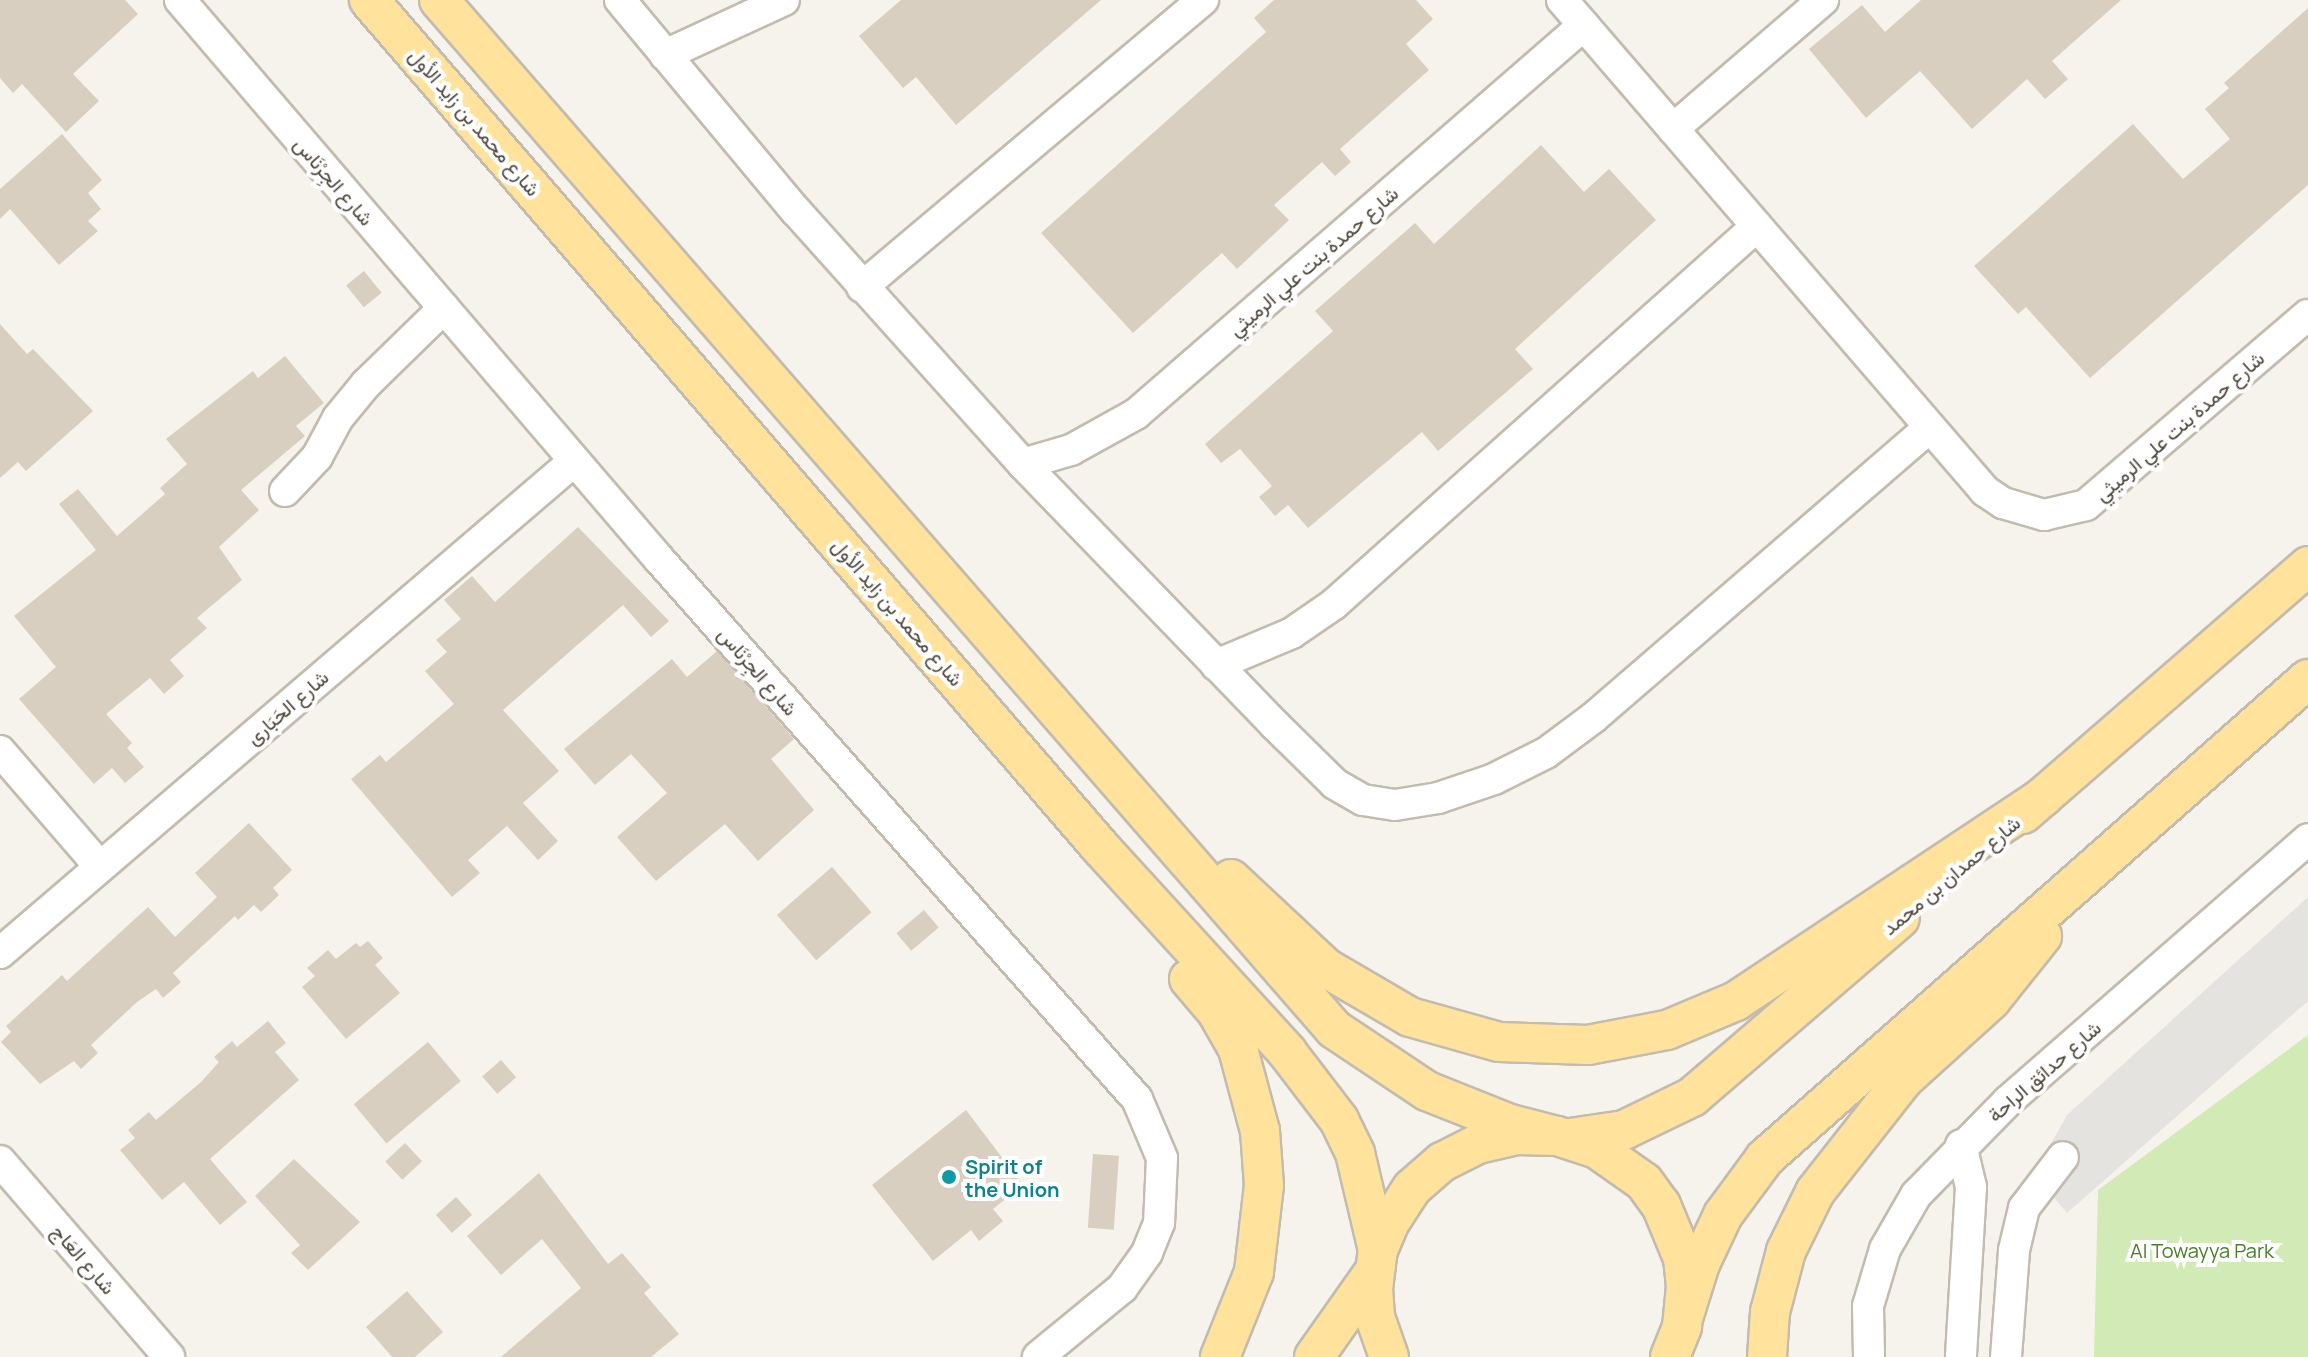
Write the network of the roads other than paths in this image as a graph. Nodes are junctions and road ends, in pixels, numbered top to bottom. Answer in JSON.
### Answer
{"nodes":[{"id":1,"x":180,"y":0,"type":"edge"},
{"id":2,"x":369,"y":0,"type":"edge"},
{"id":3,"x":439,"y":0,"type":"edge"},
{"id":4,"x":620,"y":0,"type":"edge"},
{"id":5,"x":784,"y":0,"type":"edge"},
{"id":6,"x":1203,"y":0,"type":"edge"},
{"id":7,"x":1562,"y":0,"type":"edge"},
{"id":8,"x":1823,"y":0,"type":"edge"},
{"id":9,"x":1584,"y":25,"type":"junction"},
{"id":10,"x":665,"y":55,"type":"junction"},
{"id":11,"x":1673,"y":129,"type":"junction"},
{"id":12,"x":1757,"y":226,"type":"junction"},
{"id":13,"x":862,"y":287,"type":"junction"},
{"id":14,"x":444,"y":308,"type":"junction"},
{"id":15,"x":2308,"y":315,"type":"edge"},
{"id":16,"x":1930,"y":427,"type":"junction"},
{"id":17,"x":574,"y":461,"type":"junction"},
{"id":18,"x":1023,"y":464,"type":"junction"},
{"id":19,"x":285,"y":491,"type":"dead end"},
{"id":20,"x":2308,"y":566,"type":"edge"},
{"id":21,"x":1216,"y":665,"type":"junction"},
{"id":22,"x":2308,"y":679,"type":"edge"},
{"id":23,"x":0,"y":751,"type":"edge"},
{"id":24,"x":2043,"y":797,"type":"junction"},
{"id":25,"x":1145,"y":814,"type":"junction"},
{"id":26,"x":2308,"y":839,"type":"edge"},
{"id":27,"x":1101,"y":848,"type":"junction"},
{"id":28,"x":100,"y":867,"type":"junction"},
{"id":29,"x":2088,"y":876,"type":"junction"},
{"id":30,"x":0,"y":953,"type":"edge"},
{"id":31,"x":1564,"y":1137,"type":"junction"},
{"id":32,"x":1961,"y":1145,"type":"junction"},
{"id":33,"x":2063,"y":1157,"type":"dead end"},
{"id":34,"x":0,"y":1161,"type":"edge"},
{"id":35,"x":1376,"y":1261,"type":"junction"},
{"id":36,"x":1679,"y":1339,"type":"edge"},
{"id":37,"x":169,"y":1357,"type":"edge"},
{"id":38,"x":1038,"y":1357,"type":"edge"},
{"id":39,"x":1220,"y":1357,"type":"edge"},
{"id":40,"x":1314,"y":1357,"type":"edge"},
{"id":41,"x":1389,"y":1357,"type":"edge"},
{"id":42,"x":1767,"y":1357,"type":"edge"},
{"id":43,"x":1869,"y":1357,"type":"edge"},
{"id":44,"x":1961,"y":1357,"type":"edge"},
{"id":45,"x":2006,"y":1357,"type":"edge"}],
"edges":[{"from":1,"to":14,"type":"street","name":"شارع الجِرْنَاس"},
{"from":2,"to":27,"type":"main road","name":"شارع محمد بن زايد الأول"},
{"from":3,"to":25,"type":"main road"},
{"from":4,"to":10,"type":"street"},
{"from":5,"to":10,"type":"street"},
{"from":6,"to":13,"type":"street"},
{"from":7,"to":9,"type":"street","name":"شارع حمدة بنت علي الرميثي"},
{"from":8,"to":11,"type":"street"},
{"from":9,"to":11,"type":"street","name":"شارع حمدة بنت علي الرميثي"},
{"from":9,"to":18,"type":"street","name":"شارع حمدة بنت علي الرميثي"},
{"from":10,"to":13,"type":"street"},
{"from":11,"to":12,"type":"street","name":"شارع حمدة بنت علي الرميثي"},
{"from":12,"to":16,"type":"street","name":"شارع حمدة بنت علي الرميثي"},
{"from":12,"to":21,"type":"street"},
{"from":13,"to":18,"type":"street"},
{"from":14,"to":17,"type":"street","name":"شارع الجِرْنَاس"},
{"from":14,"to":19,"type":"street"},
{"from":15,"to":16,"type":"street","name":"شارع حمدة بنت علي الرميثي"},
{"from":16,"to":21,"type":"street"},
{"from":17,"to":28,"type":"street","name":"شارع الحَبَارى"},
{"from":17,"to":38,"type":"street","name":"شارع الجِرْنَاس"},
{"from":18,"to":21,"type":"street"},
{"from":20,"to":24,"type":"main road","name":"شارع حمدان بن محمد"},
{"from":22,"to":29,"type":"main road"},
{"from":23,"to":28,"type":"street"},
{"from":24,"to":25,"type":"main road"},
{"from":24,"to":31,"type":"main road","name":"شارع حمدان بن محمد"},
{"from":25,"to":31,"type":"main road"},
{"from":26,"to":32,"type":"street","name":"شارع حدائق الراحة"},
{"from":27,"to":35,"type":"main road","name":"شارع محمد بن زايد الأول"},
{"from":27,"to":39,"type":"main road"},
{"from":28,"to":30,"type":"street","name":"شارع الحَبَارى"},
{"from":29,"to":36,"type":"main road"},
{"from":29,"to":42,"type":"main road"},
{"from":31,"to":35,"type":"main road","name":"شارع حمدان بن محمد"},
{"from":31,"to":36,"type":"main road"},
{"from":32,"to":43,"type":"street","name":"شارع حدائق الراحة"},
{"from":32,"to":44,"type":"street"},
{"from":33,"to":45,"type":"street"},
{"from":34,"to":37,"type":"street","name":"شارع العَاج"},
{"from":35,"to":40,"type":"main road"},
{"from":35,"to":41,"type":"main road","name":"شارع محمد بن زايد الأول"}]}
